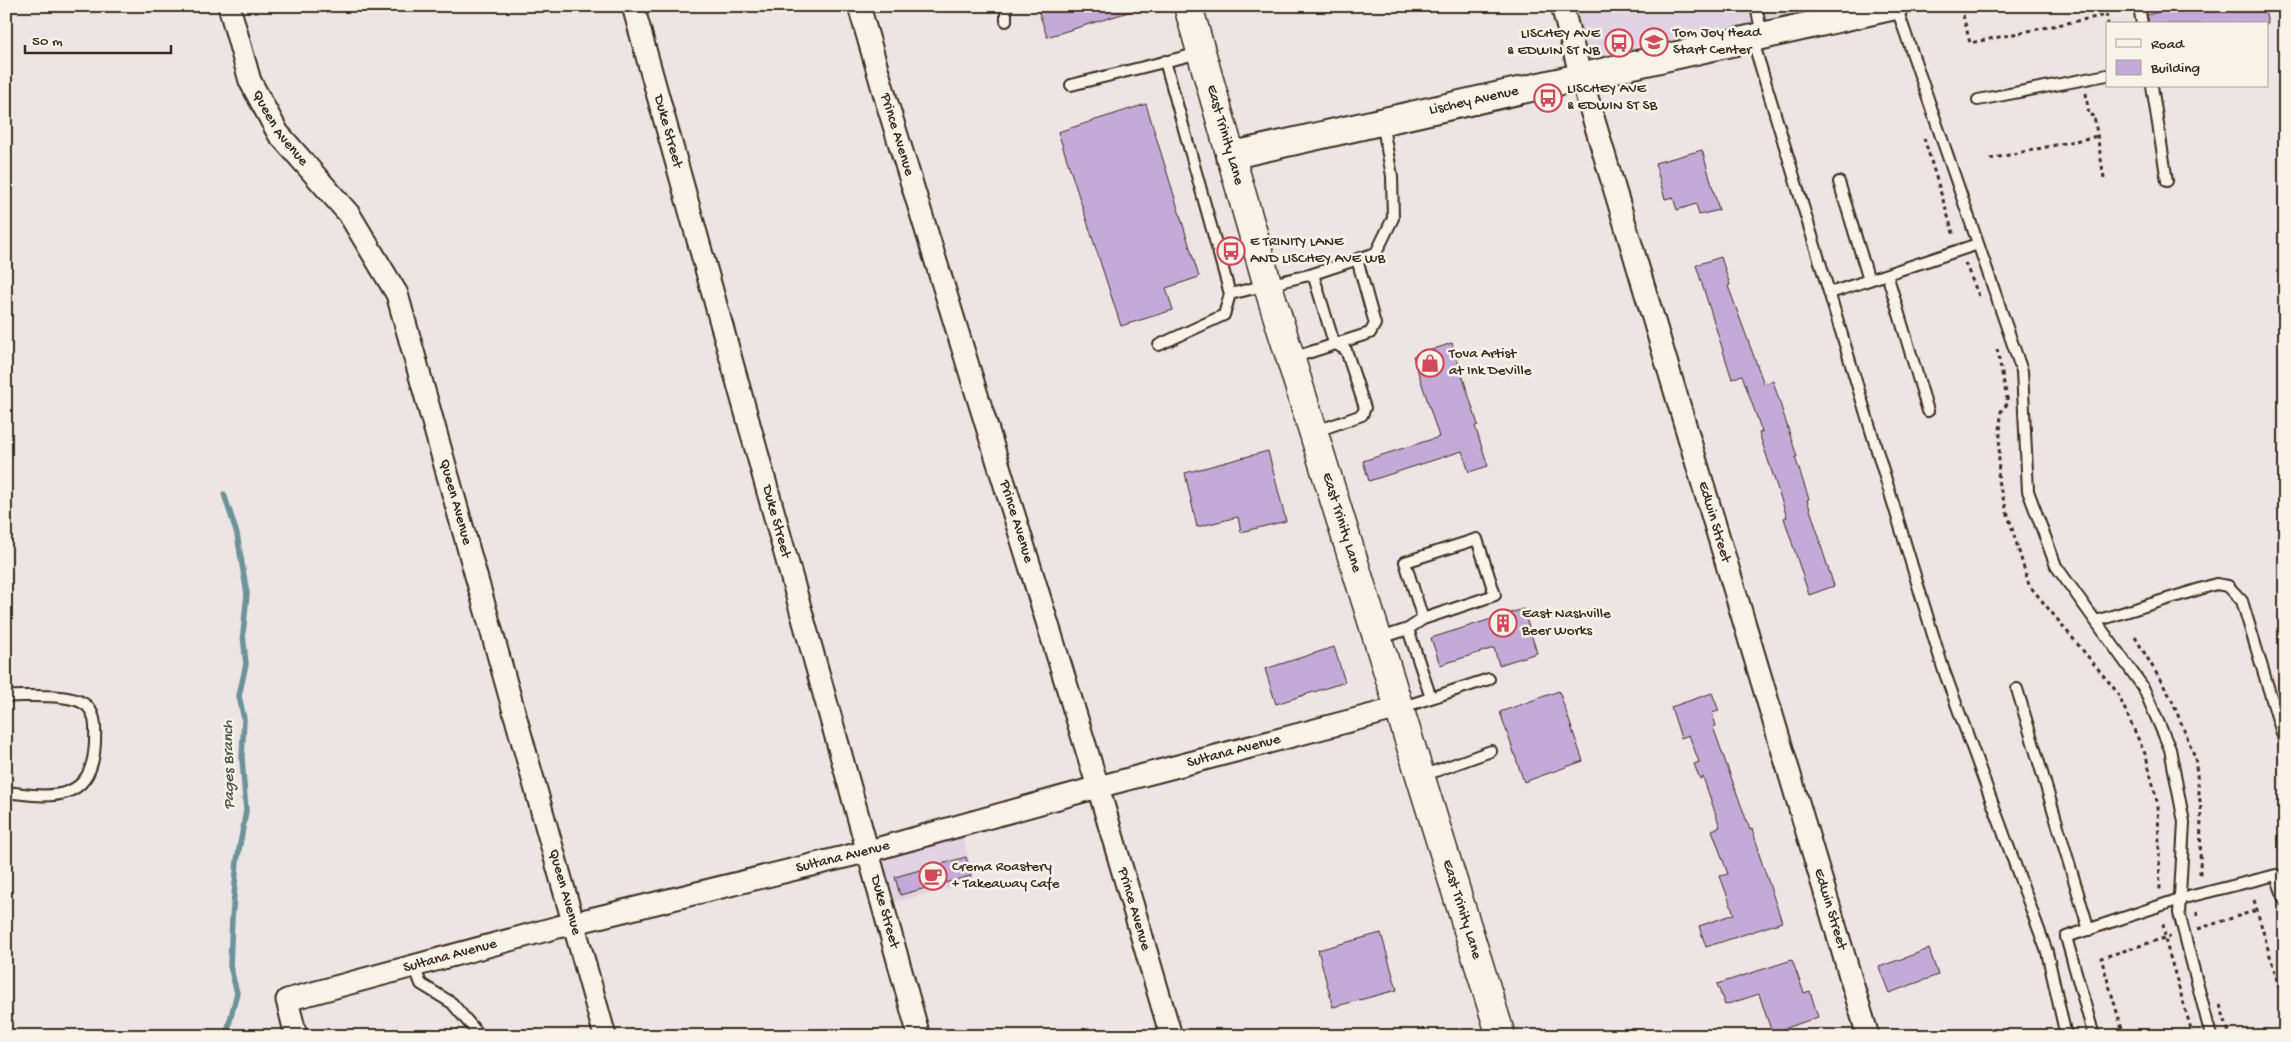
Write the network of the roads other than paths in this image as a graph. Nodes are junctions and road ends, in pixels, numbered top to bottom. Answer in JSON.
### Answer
{"nodes":[{"id":1,"x":229,"y":6,"type":"edge"},
{"id":2,"x":633,"y":6,"type":"edge"},
{"id":3,"x":860,"y":6,"type":"edge"},
{"id":4,"x":1006,"y":6,"type":"edge"},
{"id":5,"x":1188,"y":6,"type":"edge"},
{"id":6,"x":1562,"y":6,"type":"edge"},
{"id":7,"x":1756,"y":6,"type":"edge"},
{"id":8,"x":1895,"y":6,"type":"edge"},
{"id":9,"x":2139,"y":6,"type":"edge"},
{"id":10,"x":1006,"y":21,"type":"dead end"},
{"id":11,"x":2142,"y":22,"type":"edge"},
{"id":12,"x":1757,"y":37,"type":"junction"},
{"id":13,"x":1201,"y":52,"type":"junction"},
{"id":14,"x":1166,"y":62,"type":"junction"},
{"id":15,"x":2106,"y":75,"type":"edge"},
{"id":16,"x":1580,"y":77,"type":"junction"},
{"id":17,"x":1071,"y":85,"type":"dead end"},
{"id":18,"x":2152,"y":88,"type":"edge"},
{"id":19,"x":1978,"y":100,"type":"dead end"},
{"id":20,"x":1382,"y":122,"type":"junction"},
{"id":21,"x":1229,"y":156,"type":"junction"},
{"id":22,"x":2167,"y":181,"type":"dead end"},
{"id":23,"x":1839,"y":182,"type":"dead end"},
{"id":24,"x":1978,"y":244,"type":"junction"},
{"id":25,"x":1357,"y":259,"type":"junction"},
{"id":26,"x":1313,"y":274,"type":"junction"},
{"id":27,"x":1887,"y":274,"type":"junction"},
{"id":28,"x":1869,"y":280,"type":"junction"},
{"id":29,"x":1268,"y":286,"type":"junction"},
{"id":30,"x":1830,"y":293,"type":"junction"},
{"id":31,"x":1230,"y":294,"type":"junction"},
{"id":32,"x":1334,"y":343,"type":"junction"},
{"id":33,"x":1158,"y":345,"type":"dead end"},
{"id":34,"x":1291,"y":359,"type":"junction"},
{"id":35,"x":1928,"y":411,"type":"dead end"},
{"id":36,"x":1313,"y":432,"type":"junction"},
{"id":37,"x":1423,"y":619,"type":"junction"},
{"id":38,"x":2096,"y":621,"type":"junction"},
{"id":39,"x":1408,"y":629,"type":"junction"},
{"id":40,"x":1377,"y":639,"type":"junction"},
{"id":41,"x":1488,"y":679,"type":"dead end"},
{"id":42,"x":2017,"y":689,"type":"dead end"},
{"id":43,"x":6,"y":696,"type":"edge"},
{"id":44,"x":1431,"y":698,"type":"junction"},
{"id":45,"x":1399,"y":708,"type":"junction"},
{"id":46,"x":2285,"y":743,"type":"edge"},
{"id":47,"x":1491,"y":751,"type":"dead end"},
{"id":48,"x":1422,"y":776,"type":"junction"},
{"id":49,"x":1098,"y":787,"type":"junction"},
{"id":50,"x":6,"y":792,"type":"edge"},
{"id":51,"x":869,"y":851,"type":"junction"},
{"id":52,"x":2280,"y":873,"type":"edge"},
{"id":53,"x":2180,"y":899,"type":"junction"},
{"id":54,"x":2285,"y":901,"type":"edge"},
{"id":55,"x":574,"y":923,"type":"junction"},
{"id":56,"x":2089,"y":930,"type":"junction"},
{"id":57,"x":414,"y":966,"type":"junction"},
{"id":58,"x":296,"y":1036,"type":"edge"},
{"id":59,"x":480,"y":1036,"type":"edge"},
{"id":60,"x":605,"y":1036,"type":"edge"},
{"id":61,"x":920,"y":1036,"type":"edge"},
{"id":62,"x":1171,"y":1036,"type":"edge"},
{"id":63,"x":1501,"y":1036,"type":"edge"},
{"id":64,"x":1868,"y":1036,"type":"edge"},
{"id":65,"x":2066,"y":1036,"type":"edge"},
{"id":66,"x":2094,"y":1036,"type":"edge"},
{"id":67,"x":2211,"y":1036,"type":"edge"}],
"edges":[{"from":1,"to":55,"type":"street","name":"Queen Avenue"},
{"from":2,"to":51,"type":"street","name":"Duke Street"},
{"from":3,"to":49,"type":"street","name":"Prince Avenue"},
{"from":4,"to":10,"type":"lane"},
{"from":5,"to":13,"type":"main road","name":"East Trinity Lane"},
{"from":6,"to":16,"type":"street","name":"Edwin Street"},
{"from":7,"to":12,"type":"lane"},
{"from":8,"to":12,"type":"street","name":"Lischey Avenue"},
{"from":8,"to":24,"type":"lane"},
{"from":9,"to":11,"type":"lane"},
{"from":12,"to":16,"type":"street","name":"Lischey Avenue"},
{"from":12,"to":30,"type":"lane"},
{"from":13,"to":14,"type":"lane"},
{"from":13,"to":21,"type":"main road","name":"East Trinity Lane"},
{"from":14,"to":17,"type":"lane"},
{"from":14,"to":31,"type":"lane"},
{"from":15,"to":19,"type":"lane"},
{"from":16,"to":20,"type":"street","name":"Lischey Avenue"},
{"from":16,"to":64,"type":"street","name":"Edwin Street"},
{"from":18,"to":22,"type":"lane"},
{"from":20,"to":21,"type":"street","name":"Lischey Avenue"},
{"from":20,"to":25,"type":"lane"},
{"from":21,"to":29,"type":"main road","name":"East Trinity Lane"},
{"from":23,"to":28,"type":"lane"},
{"from":24,"to":27,"type":"lane"},
{"from":24,"to":38,"type":"lane"},
{"from":25,"to":26,"type":"lane"},
{"from":25,"to":32,"type":"lane"},
{"from":26,"to":29,"type":"lane"},
{"from":26,"to":32,"type":"lane"},
{"from":27,"to":28,"type":"lane"},
{"from":27,"to":35,"type":"lane"},
{"from":28,"to":30,"type":"lane"},
{"from":29,"to":31,"type":"lane"},
{"from":29,"to":34,"type":"main road","name":"East Trinity Lane"},
{"from":30,"to":65,"type":"lane"},
{"from":31,"to":33,"type":"lane"},
{"from":32,"to":34,"type":"lane"},
{"from":32,"to":36,"type":"lane"},
{"from":34,"to":36,"type":"main road","name":"East Trinity Lane"},
{"from":36,"to":40,"type":"main road","name":"East Trinity Lane"},
{"from":37,"to":37,"type":"lane"},
{"from":37,"to":39,"type":"lane"},
{"from":38,"to":46,"type":"lane"},
{"from":38,"to":53,"type":"lane"},
{"from":39,"to":40,"type":"lane"},
{"from":39,"to":44,"type":"lane"},
{"from":40,"to":45,"type":"main road","name":"East Trinity Lane"},
{"from":41,"to":44,"type":"lane"},
{"from":42,"to":56,"type":"lane"},
{"from":43,"to":50,"type":"lane"},
{"from":44,"to":45,"type":"lane"},
{"from":45,"to":48,"type":"main road","name":"East Trinity Lane"},
{"from":45,"to":49,"type":"street","name":"Sultana Avenue"},
{"from":47,"to":48,"type":"lane"},
{"from":48,"to":63,"type":"main road","name":"East Trinity Lane"},
{"from":49,"to":51,"type":"street","name":"Sultana Avenue"},
{"from":49,"to":62,"type":"street","name":"Prince Avenue"},
{"from":51,"to":55,"type":"street","name":"Sultana Avenue"},
{"from":51,"to":61,"type":"street","name":"Duke Street"},
{"from":52,"to":53,"type":"lane"},
{"from":52,"to":54,"type":"lane"},
{"from":53,"to":56,"type":"lane"},
{"from":53,"to":67,"type":"lane"},
{"from":55,"to":57,"type":"street","name":"Sultana Avenue"},
{"from":55,"to":60,"type":"street","name":"Queen Avenue"},
{"from":56,"to":66,"type":"lane"},
{"from":57,"to":58,"type":"street","name":"Sultana Avenue"},
{"from":57,"to":59,"type":"lane"}]}
